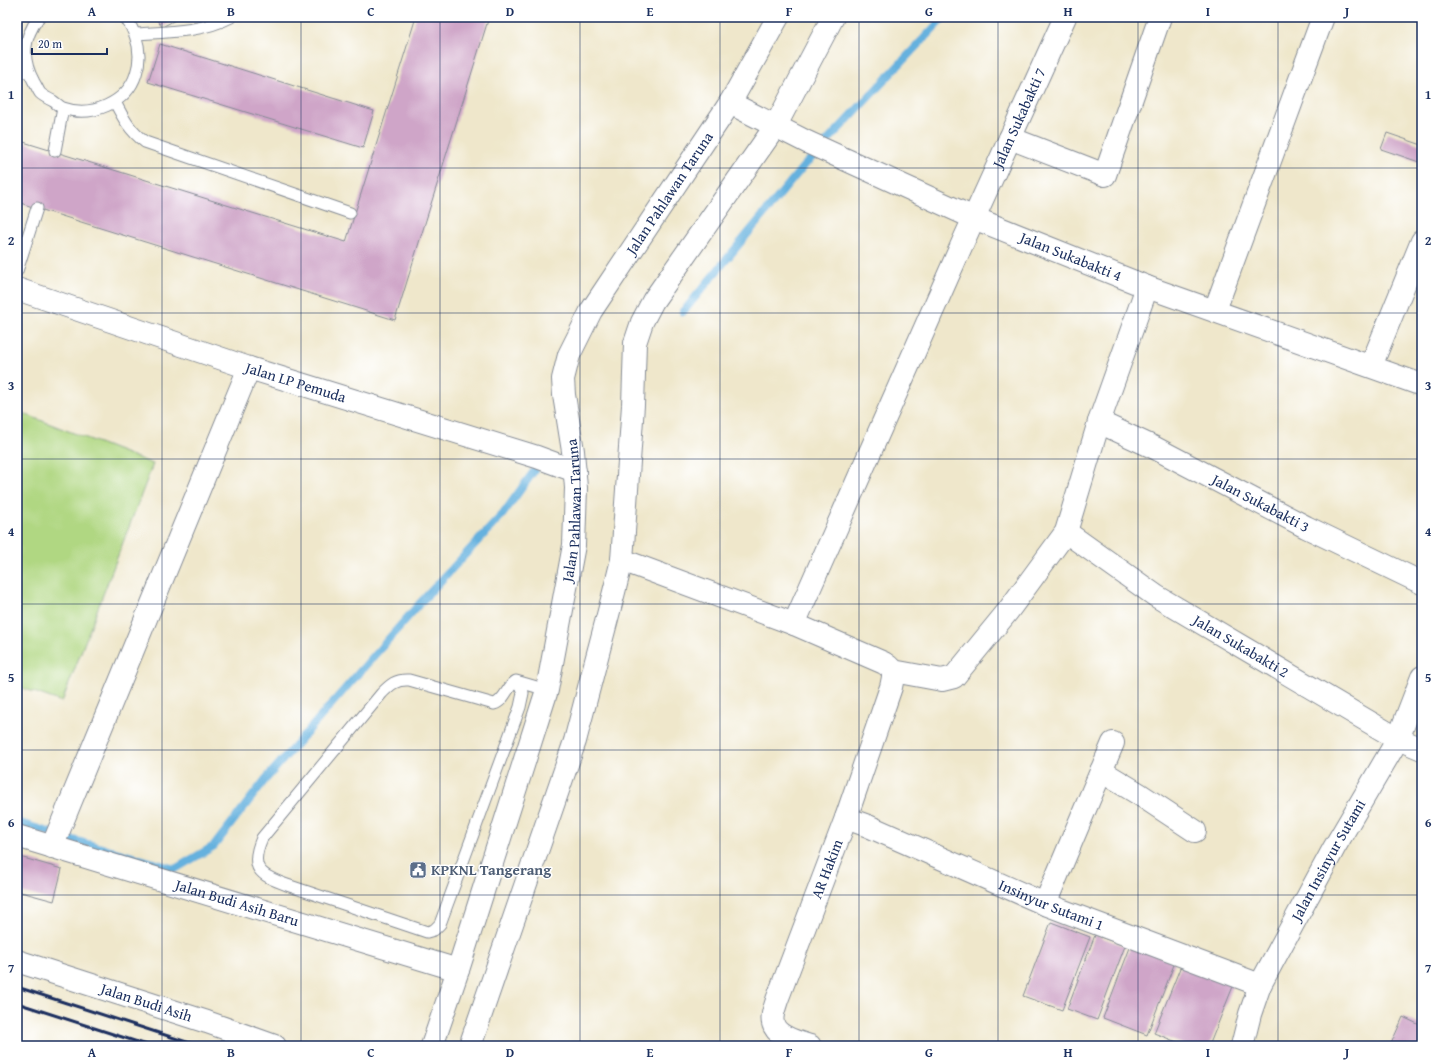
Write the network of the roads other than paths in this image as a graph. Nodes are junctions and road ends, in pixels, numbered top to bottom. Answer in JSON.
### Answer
{"nodes":[{"id":1,"x":39,"y":17,"type":"edge"},
{"id":2,"x":125,"y":17,"type":"edge"},
{"id":3,"x":231,"y":17,"type":"edge"},
{"id":4,"x":778,"y":17,"type":"edge"},
{"id":5,"x":833,"y":17,"type":"edge"},
{"id":6,"x":1065,"y":17,"type":"edge"},
{"id":7,"x":1160,"y":17,"type":"edge"},
{"id":8,"x":1323,"y":17,"type":"edge"},
{"id":9,"x":136,"y":34,"type":"junction"},
{"id":10,"x":22,"y":72,"type":"edge"},
{"id":11,"x":115,"y":102,"type":"junction"},
{"id":12,"x":730,"y":103,"type":"junction"},
{"id":13,"x":63,"y":108,"type":"junction"},
{"id":14,"x":775,"y":127,"type":"junction"},
{"id":15,"x":1010,"y":138,"type":"junction"},
{"id":16,"x":55,"y":151,"type":"dead end"},
{"id":17,"x":37,"y":208,"type":"dead end"},
{"id":18,"x":350,"y":213,"type":"dead end"},
{"id":19,"x":974,"y":218,"type":"junction"},
{"id":20,"x":1422,"y":241,"type":"edge"},
{"id":21,"x":17,"y":271,"type":"edge"},
{"id":22,"x":1147,"y":286,"type":"junction"},
{"id":23,"x":17,"y":290,"type":"edge"},
{"id":24,"x":1215,"y":310,"type":"junction"},
{"id":25,"x":1371,"y":366,"type":"junction"},
{"id":26,"x":249,"y":368,"type":"junction"},
{"id":27,"x":1422,"y":385,"type":"edge"},
{"id":28,"x":1099,"y":422,"type":"junction"},
{"id":29,"x":574,"y":461,"type":"junction"},
{"id":30,"x":1066,"y":532,"type":"junction"},
{"id":31,"x":622,"y":560,"type":"junction"},
{"id":32,"x":1422,"y":583,"type":"edge"},
{"id":33,"x":794,"y":624,"type":"junction"},
{"id":34,"x":893,"y":671,"type":"junction"},
{"id":35,"x":1422,"y":677,"type":"edge"},
{"id":36,"x":519,"y":682,"type":"junction"},
{"id":37,"x":547,"y":690,"type":"junction"},
{"id":38,"x":1398,"y":739,"type":"junction"},
{"id":39,"x":1113,"y":743,"type":"dead end"},
{"id":40,"x":1422,"y":750,"type":"edge"},
{"id":41,"x":1101,"y":771,"type":"junction"},
{"id":42,"x":846,"y":818,"type":"junction"},
{"id":43,"x":1195,"y":831,"type":"dead end"},
{"id":44,"x":17,"y":836,"type":"edge"},
{"id":45,"x":56,"y":837,"type":"junction"},
{"id":46,"x":1045,"y":904,"type":"junction"},
{"id":47,"x":17,"y":961,"type":"edge"},
{"id":48,"x":458,"y":970,"type":"junction"},
{"id":49,"x":1260,"y":985,"type":"junction"},
{"id":50,"x":275,"y":1046,"type":"edge"},
{"id":51,"x":432,"y":1046,"type":"edge"},
{"id":52,"x":470,"y":1046,"type":"edge"},
{"id":53,"x":810,"y":1046,"type":"edge"},
{"id":54,"x":1242,"y":1046,"type":"edge"}],
"edges":[{"from":1,"to":10,"type":"lane"},
{"from":2,"to":9,"type":"lane"},
{"from":3,"to":9,"type":"lane"},
{"from":4,"to":12,"type":"street","name":"Jalan Pahlawan Taruna"},
{"from":5,"to":14,"type":"street"},
{"from":6,"to":15,"type":"street","name":"Jalan Sukabakti 7"},
{"from":7,"to":15,"type":"street"},
{"from":8,"to":24,"type":"street"},
{"from":9,"to":11,"type":"lane"},
{"from":10,"to":13,"type":"lane"},
{"from":11,"to":13,"type":"lane"},
{"from":11,"to":18,"type":"lane"},
{"from":12,"to":14,"type":"street","name":"Jalan Sukabakti 4"},
{"from":12,"to":29,"type":"street","name":"Jalan Pahlawan Taruna"},
{"from":13,"to":16,"type":"lane"},
{"from":14,"to":19,"type":"street","name":"Jalan Sukabakti 4"},
{"from":14,"to":31,"type":"street"},
{"from":15,"to":19,"type":"street","name":"Jalan Sukabakti 7"},
{"from":17,"to":21,"type":"lane"},
{"from":19,"to":22,"type":"street","name":"Jalan Sukabakti 4"},
{"from":19,"to":33,"type":"street","name":"Jalan Sukabakti 7"},
{"from":20,"to":25,"type":"street"},
{"from":22,"to":24,"type":"street","name":"Jalan Sukabakti 4"},
{"from":22,"to":28,"type":"street"},
{"from":23,"to":26,"type":"street","name":"Jalan LP Pemuda"},
{"from":24,"to":25,"type":"street","name":"Jalan Sukabakti 4"},
{"from":25,"to":27,"type":"street","name":"Jalan Sukabakti 4"},
{"from":26,"to":29,"type":"street","name":"Jalan LP Pemuda"},
{"from":26,"to":45,"type":"street"},
{"from":28,"to":30,"type":"street"},
{"from":28,"to":32,"type":"street","name":"Jalan Sukabakti 3"},
{"from":29,"to":37,"type":"street","name":"Jalan Pahlawan Taruna"},
{"from":30,"to":34,"type":"street"},
{"from":30,"to":38,"type":"street","name":"Jalan Sukabakti 2"},
{"from":31,"to":33,"type":"street"},
{"from":31,"to":52,"type":"street"},
{"from":33,"to":34,"type":"street"},
{"from":34,"to":42,"type":"street","name":"AR Hakim"},
{"from":35,"to":38,"type":"street","name":"Jalan Insinyur Sutami"},
{"from":36,"to":36,"type":"lane"},
{"from":36,"to":37,"type":"lane"},
{"from":37,"to":48,"type":"street","name":"Jalan Pahlawan Taruna"},
{"from":38,"to":40,"type":"street","name":"Jalan Sukabakti 2"},
{"from":38,"to":49,"type":"street","name":"Jalan Insinyur Sutami"},
{"from":39,"to":41,"type":"street"},
{"from":41,"to":43,"type":"street"},
{"from":41,"to":46,"type":"street"},
{"from":42,"to":46,"type":"street","name":"Insinyur Sutami 1"},
{"from":42,"to":53,"type":"street","name":"AR Hakim"},
{"from":44,"to":45,"type":"street","name":"Jalan Budi Asih Baru"},
{"from":45,"to":48,"type":"street","name":"Jalan Budi Asih Baru"},
{"from":46,"to":49,"type":"street","name":"Insinyur Sutami 1"},
{"from":47,"to":50,"type":"street","name":"Jalan Budi Asih"},
{"from":48,"to":51,"type":"street","name":"Jalan Pahlawan Taruna"},
{"from":49,"to":54,"type":"street","name":"Jalan Insinyur Sutami"}]}
